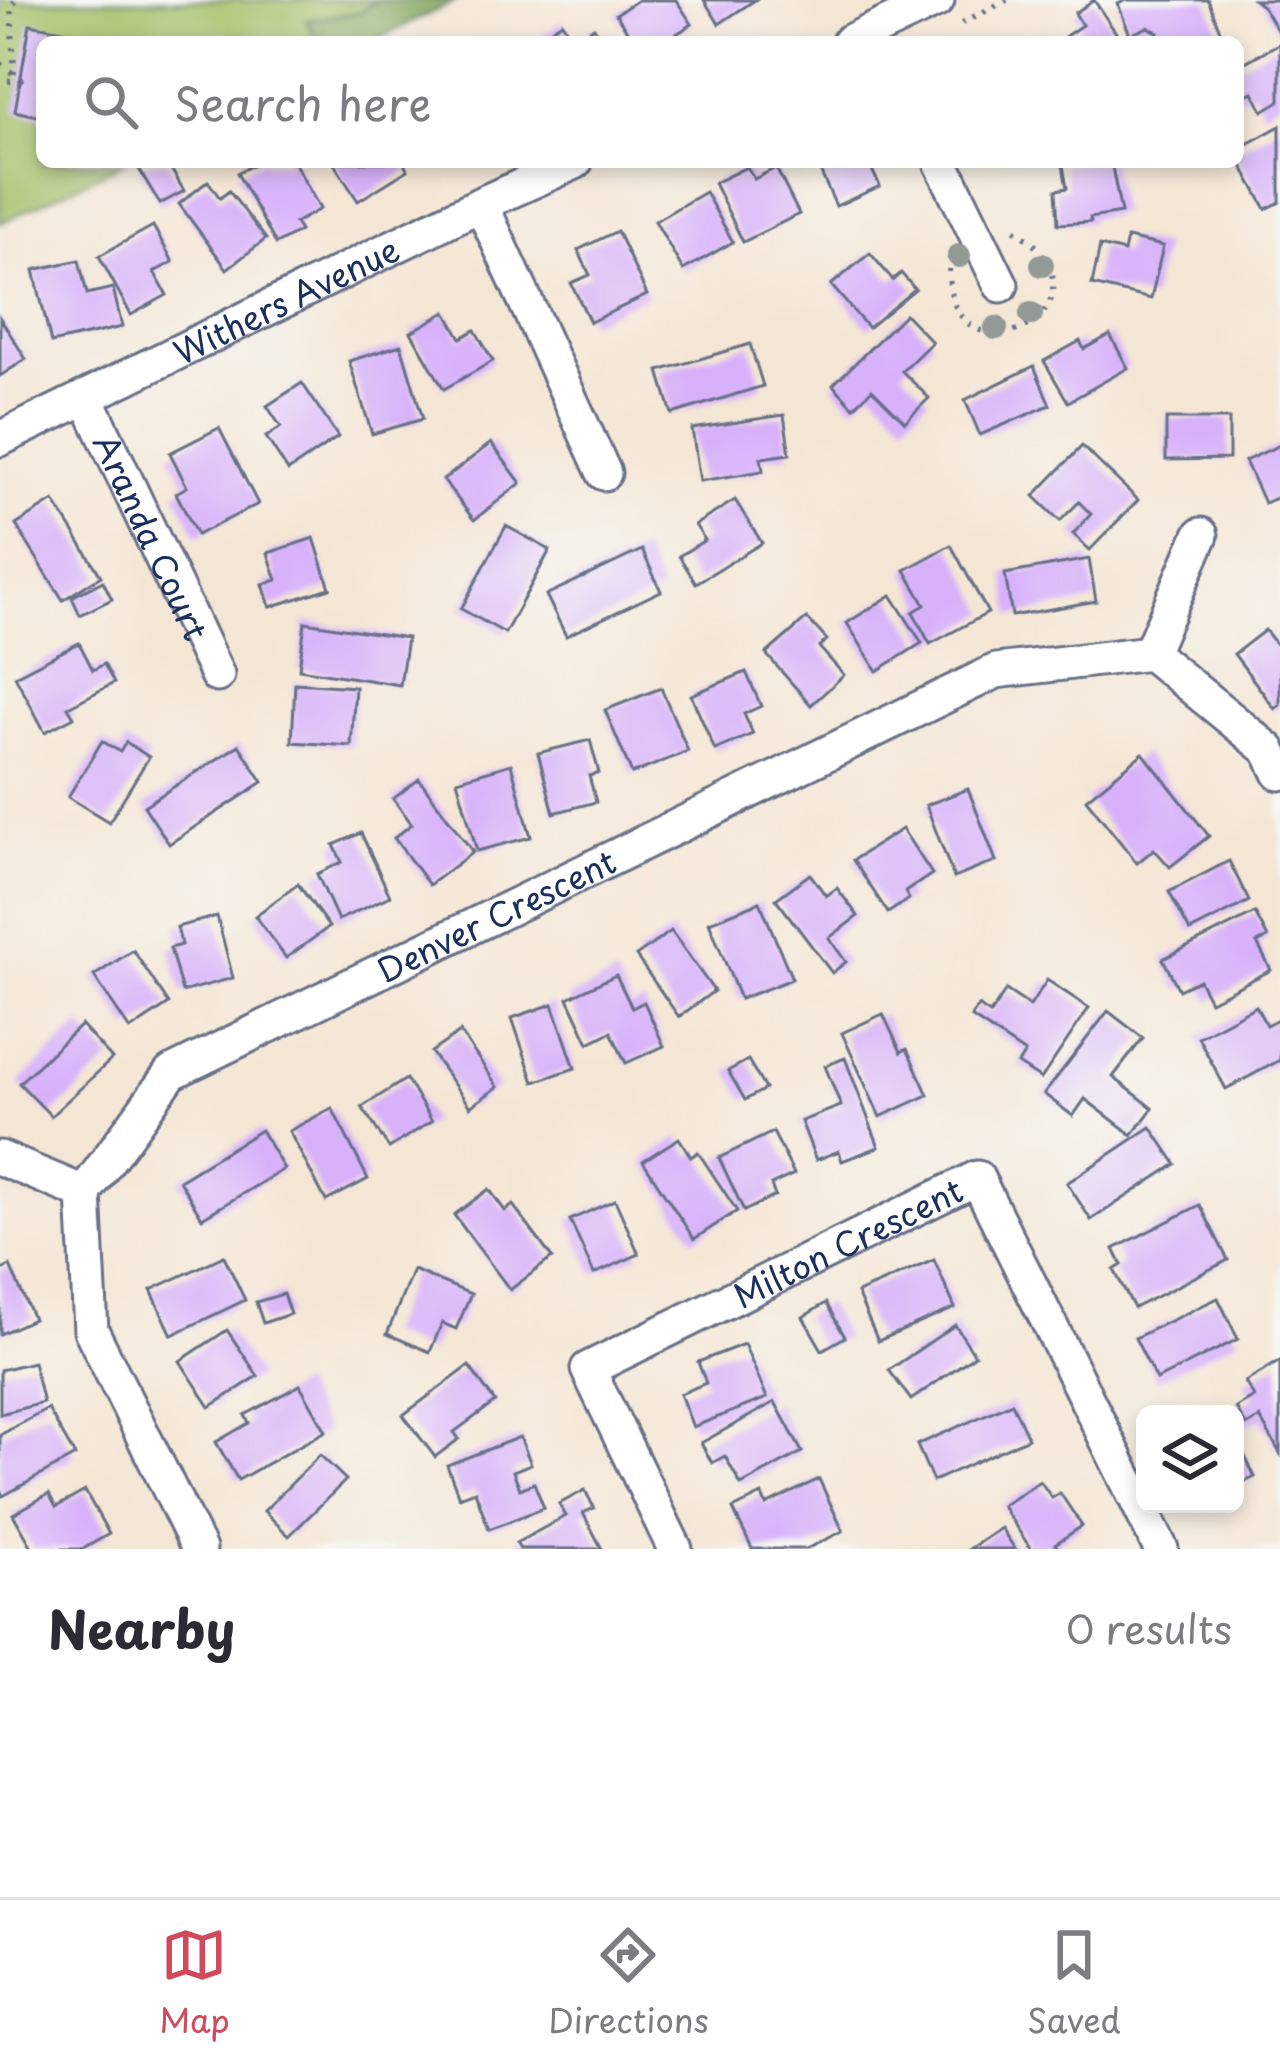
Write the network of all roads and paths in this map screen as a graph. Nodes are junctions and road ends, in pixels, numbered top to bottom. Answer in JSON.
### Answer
{"nodes":[{"id":1,"x":1006,"y":0,"type":"edge"},
{"id":2,"x":13,"y":2,"type":"edge"},
{"id":3,"x":0,"y":10,"type":"edge"},
{"id":4,"x":947,"y":13,"type":"edge"},
{"id":5,"x":876,"y":36,"type":"edge"},
{"id":6,"x":0,"y":64,"type":"edge"},
{"id":7,"x":14,"y":74,"type":"junction"},
{"id":8,"x":0,"y":82,"type":"edge"},
{"id":9,"x":562,"y":168,"type":"edge"},
{"id":10,"x":944,"y":168,"type":"edge"},
{"id":11,"x":481,"y":204,"type":"junction"},
{"id":12,"x":1001,"y":285,"type":"dead end"},
{"id":13,"x":87,"y":398,"type":"junction"},
{"id":14,"x":0,"y":440,"type":"edge"},
{"id":15,"x":604,"y":473,"type":"dead end"},
{"id":16,"x":1201,"y":535,"type":"dead end"},
{"id":17,"x":1150,"y":653,"type":"junction"},
{"id":18,"x":217,"y":675,"type":"dead end"},
{"id":19,"x":1280,"y":772,"type":"edge"},
{"id":20,"x":0,"y":1158,"type":"edge"},
{"id":21,"x":85,"y":1193,"type":"junction"},
{"id":22,"x":199,"y":1549,"type":"edge"},
{"id":23,"x":675,"y":1549,"type":"edge"},
{"id":24,"x":1161,"y":1549,"type":"edge"}],
"edges":[{"from":1,"to":4,"type":"path"},
{"from":2,"to":3,"type":"path"},
{"from":2,"to":7,"type":"path"},
{"from":4,"to":5,"type":"street"},
{"from":6,"to":7,"type":"path"},
{"from":7,"to":8,"type":"path"},
{"from":9,"to":11,"type":"street","name":"Withers Avenue"},
{"from":10,"to":12,"type":"street"},
{"from":11,"to":13,"type":"street","name":"Withers Avenue"},
{"from":11,"to":15,"type":"street"},
{"from":13,"to":14,"type":"street","name":"Withers Avenue"},
{"from":13,"to":18,"type":"street","name":"Aranda Court"},
{"from":16,"to":17,"type":"street"},
{"from":17,"to":19,"type":"street"},
{"from":17,"to":21,"type":"street","name":"Denver Crescent"},
{"from":20,"to":21,"type":"street"},
{"from":21,"to":22,"type":"street"},
{"from":23,"to":24,"type":"street","name":"Milton Crescent"}]}
